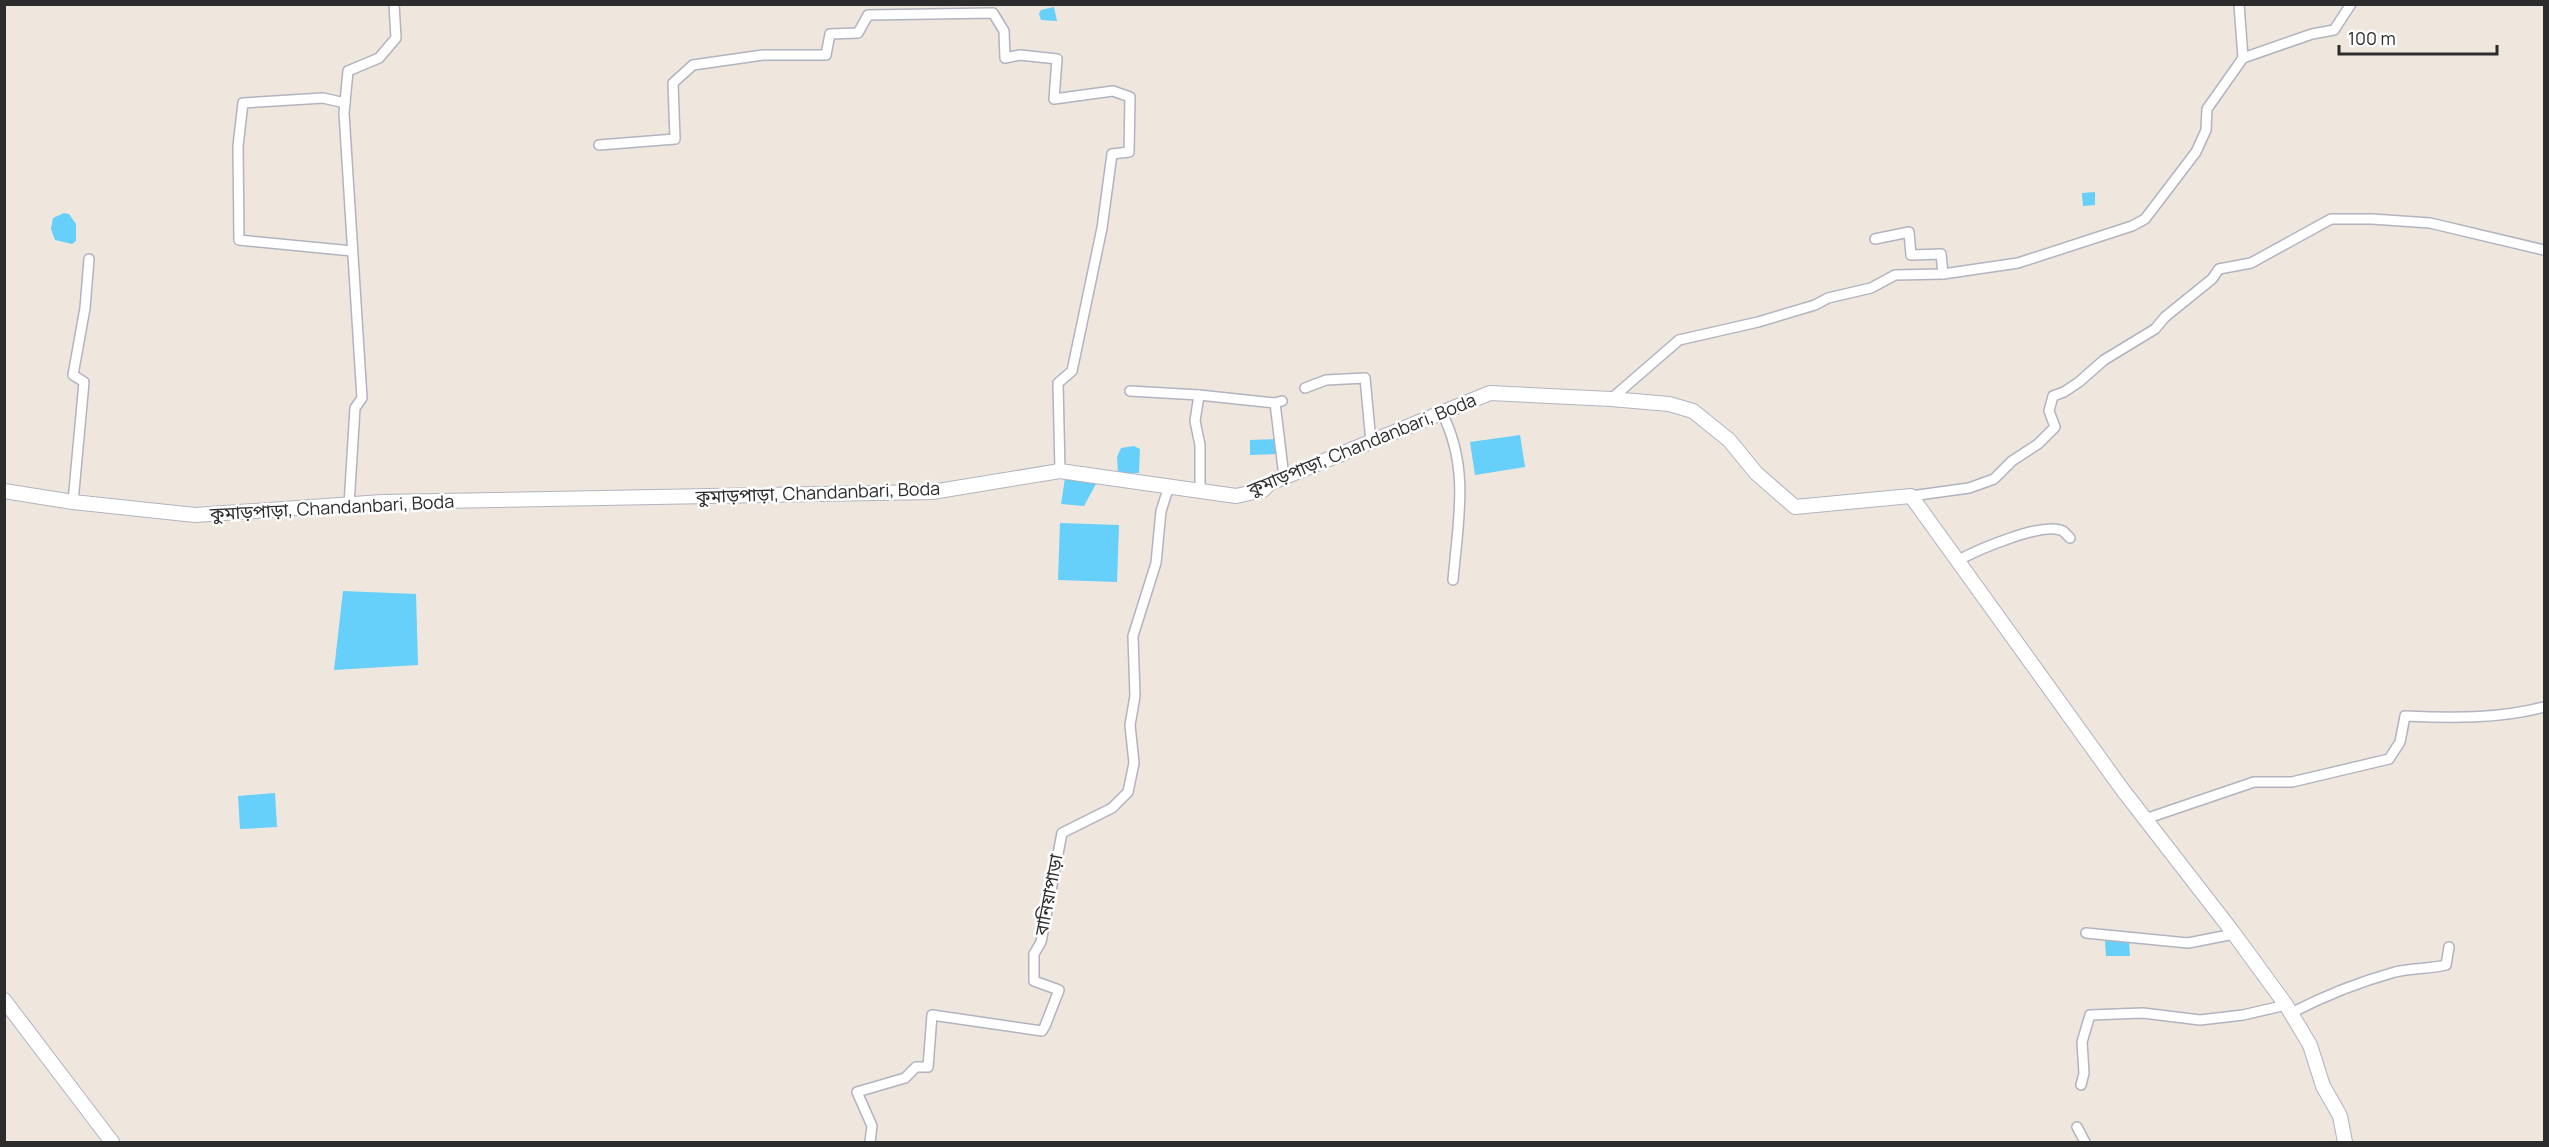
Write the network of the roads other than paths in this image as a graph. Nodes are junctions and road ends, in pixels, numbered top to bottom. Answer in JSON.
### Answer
{"nodes":[{"id":1,"x":394,"y":4,"type":"edge"},
{"id":2,"x":2239,"y":4,"type":"edge"},
{"id":3,"x":2351,"y":4,"type":"edge"},
{"id":4,"x":2242,"y":58,"type":"junction"},
{"id":5,"x":345,"y":103,"type":"junction"},
{"id":6,"x":599,"y":145,"type":"dead end"},
{"id":7,"x":1875,"y":239,"type":"dead end"},
{"id":8,"x":2544,"y":250,"type":"edge"},
{"id":9,"x":352,"y":251,"type":"junction"},
{"id":10,"x":89,"y":259,"type":"dead end"},
{"id":11,"x":1943,"y":274,"type":"junction"},
{"id":12,"x":1305,"y":388,"type":"dead end"},
{"id":13,"x":1130,"y":391,"type":"dead end"},
{"id":14,"x":1199,"y":395,"type":"junction"},
{"id":15,"x":1611,"y":399,"type":"junction"},
{"id":16,"x":1442,"y":413,"type":"junction"},
{"id":17,"x":1371,"y":442,"type":"junction"},
{"id":18,"x":1060,"y":471,"type":"junction"},
{"id":19,"x":1284,"y":477,"type":"junction"},
{"id":20,"x":1169,"y":486,"type":"junction"},
{"id":21,"x":1200,"y":490,"type":"junction"},
{"id":22,"x":4,"y":491,"type":"edge"},
{"id":23,"x":1911,"y":496,"type":"junction"},
{"id":24,"x":73,"y":502,"type":"junction"},
{"id":25,"x":349,"y":505,"type":"junction"},
{"id":26,"x":2070,"y":538,"type":"dead end"},
{"id":27,"x":1957,"y":561,"type":"junction"},
{"id":28,"x":1454,"y":580,"type":"dead end"},
{"id":29,"x":2544,"y":707,"type":"edge"},
{"id":30,"x":2145,"y":819,"type":"junction"},
{"id":31,"x":2086,"y":933,"type":"dead end"},
{"id":32,"x":2234,"y":934,"type":"junction"},
{"id":33,"x":2448,"y":947,"type":"dead end"},
{"id":34,"x":4,"y":1000,"type":"edge"},
{"id":35,"x":2288,"y":1009,"type":"junction"},
{"id":36,"x":2081,"y":1084,"type":"dead end"},
{"id":37,"x":2078,"y":1126,"type":"dead end"},
{"id":38,"x":112,"y":1143,"type":"edge"},
{"id":39,"x":870,"y":1143,"type":"edge"},
{"id":40,"x":2085,"y":1143,"type":"edge"},
{"id":41,"x":2345,"y":1143,"type":"edge"}],
"edges":[{"from":1,"to":5,"type":"street"},
{"from":2,"to":4,"type":"street"},
{"from":3,"to":4,"type":"street"},
{"from":4,"to":11,"type":"street"},
{"from":5,"to":9,"type":"street"},
{"from":5,"to":9,"type":"street"},
{"from":6,"to":18,"type":"street"},
{"from":7,"to":11,"type":"street"},
{"from":8,"to":23,"type":"street"},
{"from":9,"to":25,"type":"street"},
{"from":10,"to":24,"type":"street"},
{"from":11,"to":15,"type":"street"},
{"from":12,"to":17,"type":"street"},
{"from":13,"to":14,"type":"street"},
{"from":14,"to":19,"type":"street"},
{"from":14,"to":21,"type":"street"},
{"from":15,"to":16,"type":"street","name":"কুমাড়পাড়া, Chandanbari, Boda"},
{"from":15,"to":23,"type":"street","name":"কুমাড়পাড়া, Chandanbari, Boda"},
{"from":16,"to":17,"type":"street","name":"কুমাড়পাড়া, Chandanbari, Boda"},
{"from":16,"to":28,"type":"street"},
{"from":17,"to":19,"type":"street","name":"কুমাড়পাড়া, Chandanbari, Boda"},
{"from":18,"to":20,"type":"street","name":"কুমাড়পাড়া, Chandanbari, Boda"},
{"from":18,"to":25,"type":"street","name":"কুমাড়পাড়া, Chandanbari, Boda"},
{"from":19,"to":21,"type":"street","name":"কুমাড়পাড়া, Chandanbari, Boda"},
{"from":20,"to":21,"type":"street","name":"কুমাড়পাড়া, Chandanbari, Boda"},
{"from":20,"to":39,"type":"street","name":"বানিয়াপাড়া"},
{"from":22,"to":24,"type":"street","name":"কুমাড়পাড়া, Chandanbari, Boda"},
{"from":23,"to":27,"type":"street"},
{"from":24,"to":25,"type":"street","name":"কুমাড়পাড়া, Chandanbari, Boda"},
{"from":26,"to":27,"type":"street"},
{"from":27,"to":30,"type":"street"},
{"from":29,"to":30,"type":"street"},
{"from":30,"to":32,"type":"street"},
{"from":31,"to":32,"type":"street"},
{"from":32,"to":35,"type":"street"},
{"from":33,"to":35,"type":"street"},
{"from":34,"to":38,"type":"street"},
{"from":35,"to":36,"type":"street"},
{"from":35,"to":41,"type":"street"},
{"from":37,"to":40,"type":"street"}]}
